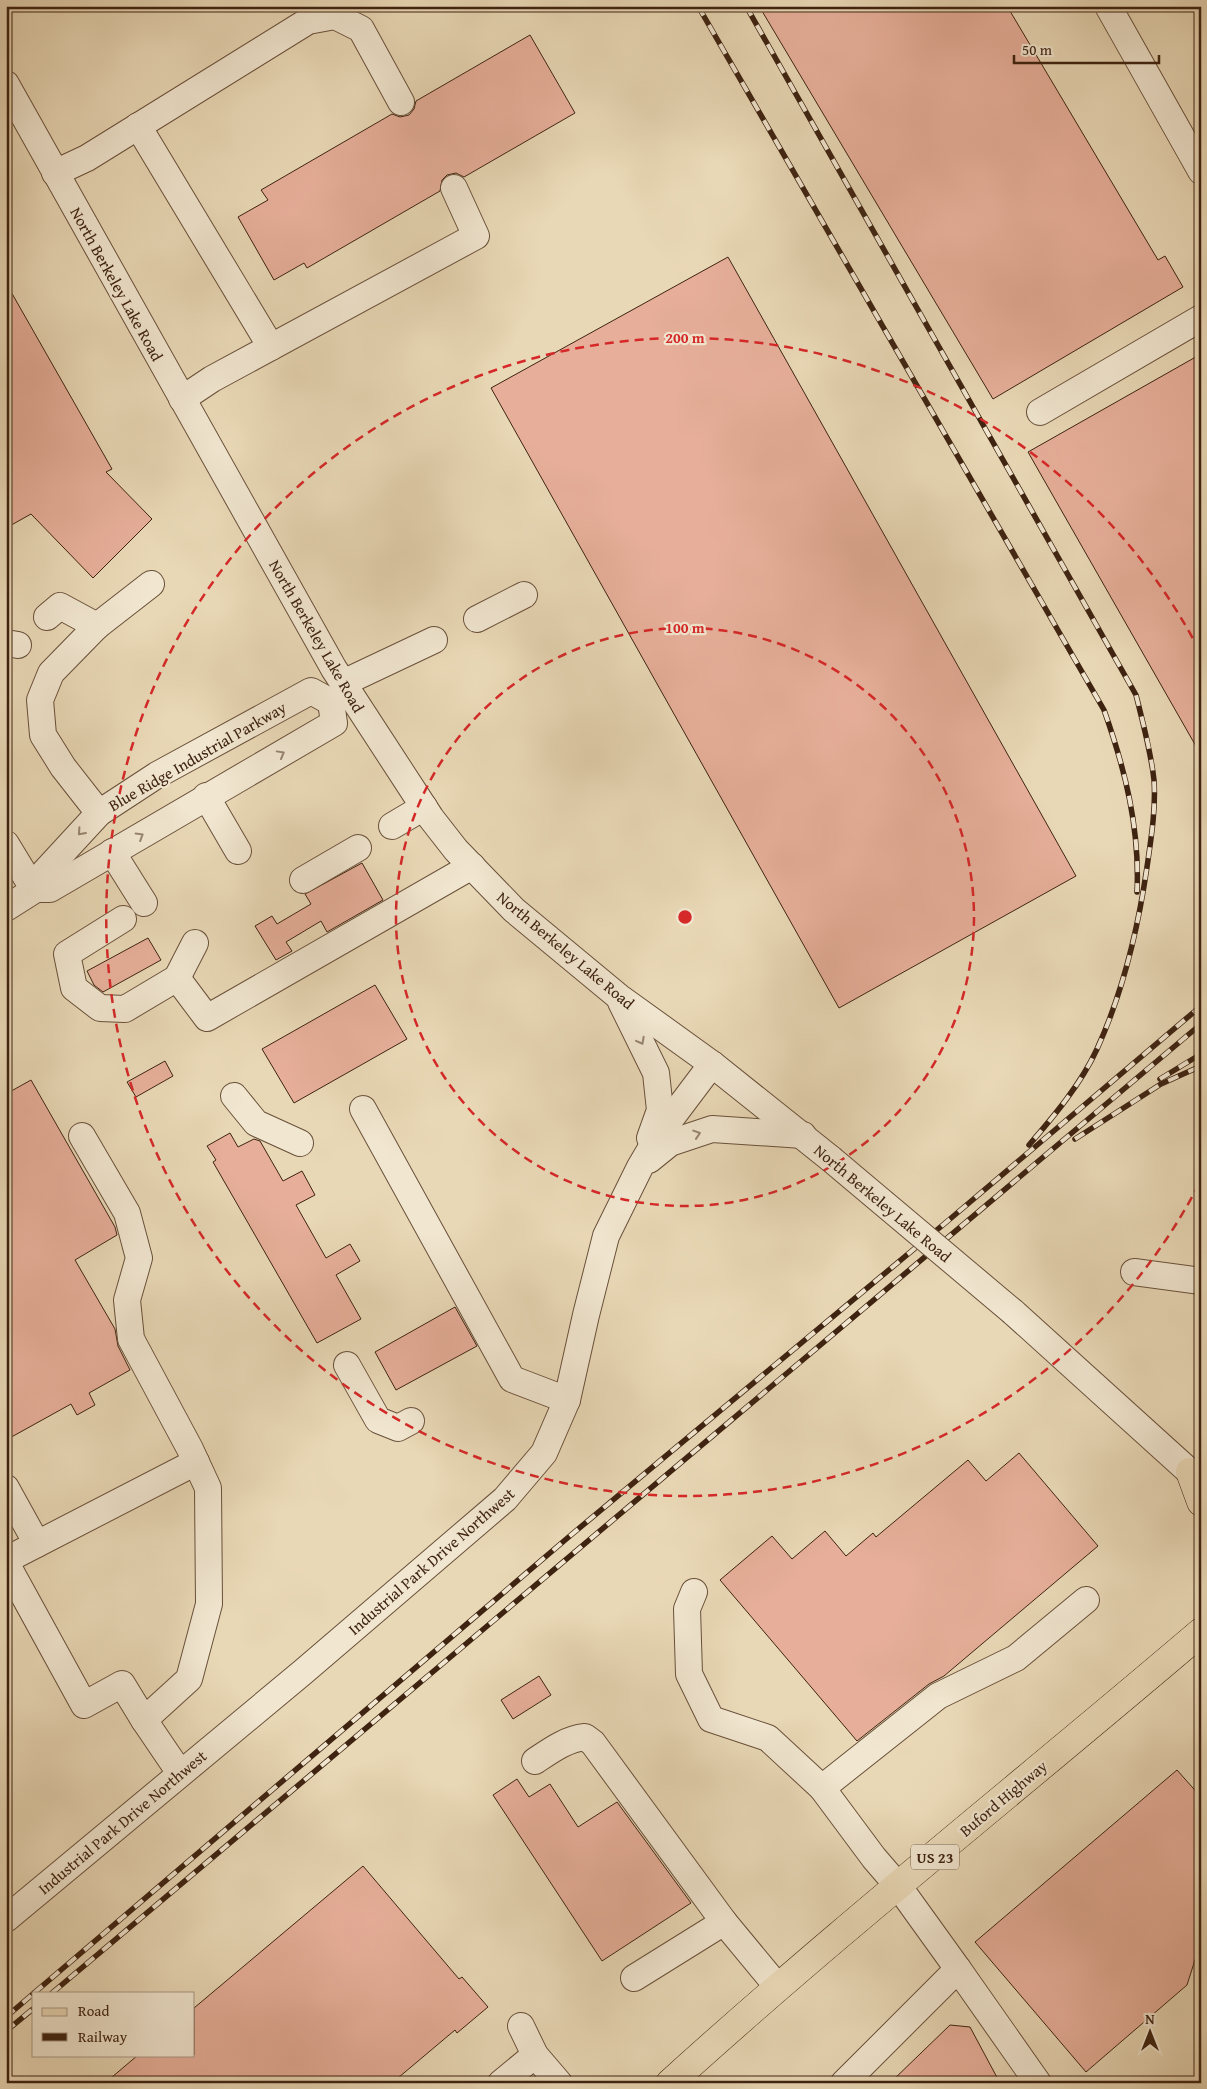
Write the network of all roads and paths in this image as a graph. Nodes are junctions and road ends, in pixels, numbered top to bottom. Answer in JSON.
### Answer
{"nodes":[{"id":1,"x":1108,"y":6,"type":"edge"},
{"id":2,"x":8,"y":90,"type":"edge"},
{"id":3,"x":401,"y":102,"type":"dead end"},
{"id":4,"x":138,"y":126,"type":"junction"},
{"id":5,"x":1201,"y":171,"type":"edge"},
{"id":6,"x":55,"y":173,"type":"junction"},
{"id":7,"x":454,"y":188,"type":"dead end"},
{"id":8,"x":1201,"y":318,"type":"edge"},
{"id":9,"x":271,"y":347,"type":"junction"},
{"id":10,"x":182,"y":399,"type":"junction"},
{"id":11,"x":1040,"y":412,"type":"dead end"},
{"id":12,"x":152,"y":584,"type":"dead end"},
{"id":13,"x":524,"y":595,"type":"dead end"},
{"id":14,"x":47,"y":617,"type":"dead end"},
{"id":15,"x":477,"y":619,"type":"dead end"},
{"id":16,"x":97,"y":626,"type":"junction"},
{"id":17,"x":434,"y":640,"type":"dead end"},
{"id":18,"x":341,"y":693,"type":"junction"},
{"id":19,"x":206,"y":796,"type":"junction"},
{"id":20,"x":424,"y":807,"type":"junction"},
{"id":21,"x":98,"y":812,"type":"junction"},
{"id":22,"x":392,"y":826,"type":"dead end"},
{"id":23,"x":6,"y":844,"type":"edge"},
{"id":24,"x":358,"y":848,"type":"dead end"},
{"id":25,"x":238,"y":851,"type":"dead end"},
{"id":26,"x":112,"y":852,"type":"junction"},
{"id":27,"x":472,"y":866,"type":"junction"},
{"id":28,"x":303,"y":880,"type":"dead end"},
{"id":29,"x":35,"y":890,"type":"junction"},
{"id":30,"x":144,"y":903,"type":"dead end"},
{"id":31,"x":6,"y":908,"type":"edge"},
{"id":32,"x":123,"y":918,"type":"dead end"},
{"id":33,"x":195,"y":943,"type":"dead end"},
{"id":34,"x":177,"y":978,"type":"junction"},
{"id":35,"x":618,"y":998,"type":"junction"},
{"id":36,"x":712,"y":1064,"type":"junction"},
{"id":37,"x":234,"y":1096,"type":"dead end"},
{"id":38,"x":363,"y":1109,"type":"dead end"},
{"id":39,"x":803,"y":1135,"type":"junction"},
{"id":40,"x":82,"y":1136,"type":"dead end"},
{"id":41,"x":300,"y":1143,"type":"dead end"},
{"id":42,"x":640,"y":1167,"type":"junction"},
{"id":43,"x":1134,"y":1272,"type":"dead end"},
{"id":44,"x":1201,"y":1281,"type":"edge"},
{"id":45,"x":347,"y":1365,"type":"dead end"},
{"id":46,"x":567,"y":1400,"type":"junction"},
{"id":47,"x":412,"y":1421,"type":"dead end"},
{"id":48,"x":196,"y":1462,"type":"junction"},
{"id":49,"x":1197,"y":1476,"type":"edge"},
{"id":50,"x":6,"y":1488,"type":"edge"},
{"id":51,"x":1201,"y":1502,"type":"edge"},
{"id":52,"x":37,"y":1544,"type":"junction"},
{"id":53,"x":6,"y":1562,"type":"edge"},
{"id":54,"x":694,"y":1592,"type":"dead end"},
{"id":55,"x":1086,"y":1600,"type":"dead end"},
{"id":56,"x":1200,"y":1631,"type":"edge"},
{"id":57,"x":144,"y":1720,"type":"junction"},
{"id":58,"x":535,"y":1761,"type":"dead end"},
{"id":59,"x":180,"y":1773,"type":"junction"},
{"id":60,"x":822,"y":1788,"type":"junction"},
{"id":61,"x":899,"y":1887,"type":"junction"},
{"id":62,"x":6,"y":1919,"type":"edge"},
{"id":63,"x":724,"y":1922,"type":"junction"},
{"id":64,"x":958,"y":1969,"type":"junction"},
{"id":65,"x":634,"y":1978,"type":"dead end"},
{"id":66,"x":777,"y":1986,"type":"junction"},
{"id":67,"x":521,"y":2026,"type":"dead end"},
{"id":68,"x":534,"y":2055,"type":"junction"},
{"id":69,"x":501,"y":2083,"type":"edge"},
{"id":70,"x":559,"y":2083,"type":"edge"},
{"id":71,"x":670,"y":2083,"type":"edge"},
{"id":72,"x":844,"y":2083,"type":"edge"},
{"id":73,"x":1038,"y":2083,"type":"edge"}],
"edges":[{"from":1,"to":5,"type":"street"},
{"from":2,"to":6,"type":"street","name":"North Berkeley Lake Road"},
{"from":3,"to":4,"type":"street"},
{"from":4,"to":6,"type":"street"},
{"from":4,"to":9,"type":"street"},
{"from":6,"to":10,"type":"street","name":"North Berkeley Lake Road"},
{"from":7,"to":9,"type":"street"},
{"from":8,"to":11,"type":"street"},
{"from":9,"to":10,"type":"street"},
{"from":10,"to":18,"type":"street","name":"North Berkeley Lake Road"},
{"from":12,"to":16,"type":"street"},
{"from":13,"to":15,"type":"street"},
{"from":14,"to":16,"type":"street"},
{"from":16,"to":21,"type":"street"},
{"from":17,"to":18,"type":"street"},
{"from":19,"to":18,"type":"street","name":"Blue Ridge Industrial Parkway","one_way":true},
{"from":18,"to":20,"type":"street","name":"North Berkeley Lake Road"},
{"from":18,"to":21,"type":"street","name":"Blue Ridge Industrial Parkway"},
{"from":19,"to":25,"type":"street"},
{"from":26,"to":19,"type":"street","name":"Blue Ridge Industrial Parkway","one_way":true},
{"from":20,"to":22,"type":"street"},
{"from":20,"to":27,"type":"street","name":"North Berkeley Lake Road"},
{"from":21,"to":29,"type":"street","name":"Blue Ridge Industrial Parkway","one_way":true},
{"from":23,"to":29,"type":"street"},
{"from":24,"to":28,"type":"street"},
{"from":26,"to":29,"type":"street","name":"Blue Ridge Industrial Parkway"},
{"from":26,"to":30,"type":"street"},
{"from":27,"to":34,"type":"street"},
{"from":27,"to":35,"type":"street","name":"North Berkeley Lake Road"},
{"from":29,"to":31,"type":"street","name":"Blue Ridge Industrial Parkway"},
{"from":32,"to":34,"type":"street"},
{"from":33,"to":34,"type":"street"},
{"from":35,"to":36,"type":"street","name":"North Berkeley Lake Road"},
{"from":35,"to":42,"type":"street","one_way":true},
{"from":36,"to":39,"type":"street","name":"North Berkeley Lake Road"},
{"from":36,"to":42,"type":"street","name":"Industrial Park Drive Northwest"},
{"from":37,"to":41,"type":"street"},
{"from":38,"to":46,"type":"street"},
{"from":42,"to":39,"type":"street","one_way":true},
{"from":39,"to":49,"type":"street","name":"North Berkeley Lake Road","bridge":true},
{"from":40,"to":48,"type":"street"},
{"from":42,"to":46,"type":"street","name":"Industrial Park Drive Northwest"},
{"from":43,"to":44,"type":"street"},
{"from":45,"to":47,"type":"street"},
{"from":46,"to":59,"type":"street","name":"Industrial Park Drive Northwest"},
{"from":48,"to":52,"type":"street"},
{"from":48,"to":57,"type":"street"},
{"from":49,"to":51,"type":"main road"},
{"from":50,"to":52,"type":"street"},
{"from":52,"to":53,"type":"street"},
{"from":53,"to":57,"type":"street"},
{"from":54,"to":60,"type":"street"},
{"from":55,"to":60,"type":"street"},
{"from":56,"to":61,"type":"main road","name":"Buford Highway","number":"US 23"},
{"from":57,"to":59,"type":"street"},
{"from":58,"to":63,"type":"street"},
{"from":59,"to":62,"type":"street","name":"Industrial Park Drive Northwest"},
{"from":60,"to":61,"type":"street"},
{"from":61,"to":64,"type":"street"},
{"from":61,"to":66,"type":"main road","name":"Buford Highway","number":"US 23"},
{"from":63,"to":65,"type":"street"},
{"from":63,"to":66,"type":"street"},
{"from":64,"to":72,"type":"street"},
{"from":64,"to":73,"type":"street"},
{"from":66,"to":71,"type":"main road","name":"Buford Highway","number":"US 23"},
{"from":67,"to":68,"type":"street"},
{"from":68,"to":69,"type":"street"},
{"from":68,"to":70,"type":"street"}]}
